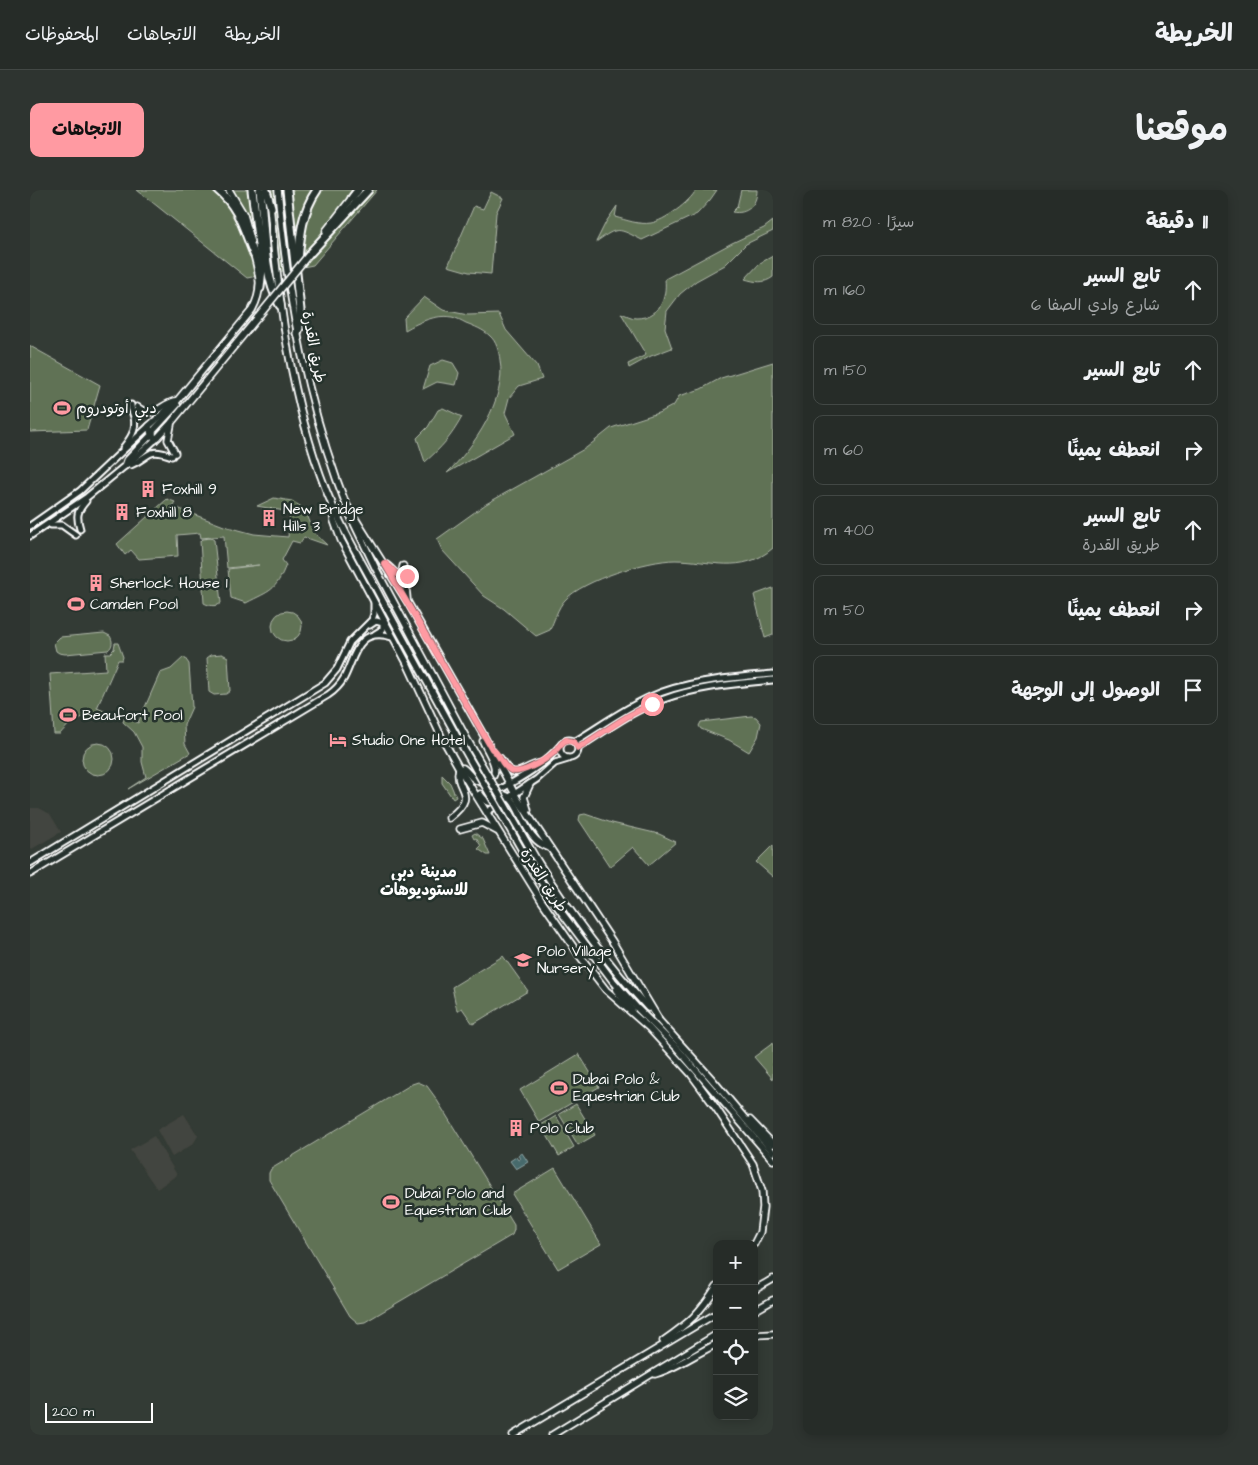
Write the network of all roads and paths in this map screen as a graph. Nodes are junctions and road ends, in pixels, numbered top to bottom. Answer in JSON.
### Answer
{"nodes":[{"id":1,"x":218,"y":190,"type":"edge"},
{"id":2,"x":229,"y":190,"type":"edge"},
{"id":3,"x":252,"y":190,"type":"edge"},
{"id":4,"x":260,"y":190,"type":"edge"},
{"id":5,"x":268,"y":190,"type":"edge"},
{"id":6,"x":278,"y":190,"type":"edge"},
{"id":7,"x":287,"y":190,"type":"edge"},
{"id":8,"x":317,"y":190,"type":"edge"},
{"id":9,"x":359,"y":190,"type":"edge"},
{"id":10,"x":368,"y":190,"type":"edge"},
{"id":11,"x":352,"y":198,"type":"joint"},
{"id":12,"x":271,"y":207,"type":"joint"},
{"id":13,"x":310,"y":253,"type":"junction"},
{"id":14,"x":254,"y":254,"type":"junction"},
{"id":15,"x":297,"y":274,"type":"junction"},
{"id":16,"x":260,"y":288,"type":"junction"},
{"id":17,"x":280,"y":305,"type":"junction"},
{"id":18,"x":298,"y":333,"type":"junction"},
{"id":19,"x":177,"y":401,"type":"junction"},
{"id":20,"x":130,"y":405,"type":"dead end"},
{"id":21,"x":138,"y":407,"type":"dead end"},
{"id":22,"x":171,"y":423,"type":"junction"},
{"id":23,"x":149,"y":426,"type":"junction"},
{"id":24,"x":156,"y":438,"type":"junction"},
{"id":25,"x":122,"y":453,"type":"junction"},
{"id":26,"x":174,"y":455,"type":"joint"},
{"id":27,"x":125,"y":466,"type":"junction"},
{"id":28,"x":87,"y":497,"type":"junction"},
{"id":29,"x":331,"y":501,"type":"junction"},
{"id":30,"x":346,"y":504,"type":"junction"},
{"id":31,"x":30,"y":522,"type":"edge"},
{"id":32,"x":37,"y":522,"type":"junction"},
{"id":33,"x":30,"y":526,"type":"edge"},
{"id":34,"x":48,"y":526,"type":"junction"},
{"id":35,"x":80,"y":529,"type":"dead end"},
{"id":36,"x":76,"y":535,"type":"dead end"},
{"id":37,"x":30,"y":536,"type":"edge"},
{"id":38,"x":384,"y":563,"type":"junction"},
{"id":39,"x":403,"y":566,"type":"dead end"},
{"id":40,"x":398,"y":576,"type":"junction"},
{"id":41,"x":407,"y":576,"type":"dead end"},
{"id":42,"x":410,"y":588,"type":"dead end"},
{"id":43,"x":407,"y":601,"type":"junction"},
{"id":44,"x":374,"y":603,"type":"junction"},
{"id":45,"x":361,"y":631,"type":"junction"},
{"id":46,"x":371,"y":637,"type":"junction"},
{"id":47,"x":392,"y":637,"type":"junction"},
{"id":48,"x":773,"y":674,"type":"edge"},
{"id":49,"x":773,"y":680,"type":"edge"},
{"id":50,"x":484,"y":736,"type":"junction"},
{"id":51,"x":574,"y":742,"type":"junction"},
{"id":52,"x":560,"y":746,"type":"junction"},
{"id":53,"x":578,"y":748,"type":"junction"},
{"id":54,"x":492,"y":749,"type":"junction"},
{"id":55,"x":568,"y":759,"type":"junction"},
{"id":56,"x":541,"y":763,"type":"junction"},
{"id":57,"x":461,"y":768,"type":"junction"},
{"id":58,"x":510,"y":784,"type":"junction"},
{"id":59,"x":530,"y":784,"type":"junction"},
{"id":60,"x":489,"y":796,"type":"junction"},
{"id":61,"x":512,"y":796,"type":"junction"},
{"id":62,"x":481,"y":800,"type":"junction"},
{"id":63,"x":503,"y":802,"type":"junction"},
{"id":64,"x":487,"y":812,"type":"junction"},
{"id":65,"x":449,"y":818,"type":"dead end"},
{"id":66,"x":531,"y":821,"type":"junction"},
{"id":67,"x":460,"y":829,"type":"dead end"},
{"id":68,"x":500,"y":836,"type":"junction"},
{"id":69,"x":550,"y":848,"type":"junction"},
{"id":70,"x":30,"y":863,"type":"edge"},
{"id":71,"x":30,"y":874,"type":"edge"},
{"id":72,"x":599,"y":963,"type":"junction"},
{"id":73,"x":658,"y":1018,"type":"junction"},
{"id":74,"x":649,"y":1028,"type":"junction"},
{"id":75,"x":732,"y":1104,"type":"junction"},
{"id":76,"x":773,"y":1144,"type":"edge"},
{"id":77,"x":773,"y":1152,"type":"edge"},
{"id":78,"x":773,"y":1160,"type":"edge"},
{"id":79,"x":756,"y":1240,"type":"edge"},
{"id":80,"x":773,"y":1279,"type":"edge"},
{"id":81,"x":758,"y":1288,"type":"edge"},
{"id":82,"x":713,"y":1292,"type":"edge"},
{"id":83,"x":773,"y":1300,"type":"edge"},
{"id":84,"x":758,"y":1309,"type":"edge"},
{"id":85,"x":713,"y":1315,"type":"edge"},
{"id":86,"x":773,"y":1334,"type":"edge"},
{"id":87,"x":758,"y":1335,"type":"edge"},
{"id":88,"x":713,"y":1336,"type":"edge"},
{"id":89,"x":713,"y":1346,"type":"edge"},
{"id":90,"x":649,"y":1354,"type":"junction"},
{"id":91,"x":651,"y":1374,"type":"junction"},
{"id":92,"x":513,"y":1435,"type":"edge"},
{"id":93,"x":552,"y":1435,"type":"edge"}],
"edges":[{"from":1,"to":14,"type":"highway"},
{"from":2,"to":14,"type":"main road"},
{"from":3,"to":16,"type":"highway"},
{"from":4,"to":17,"type":"highway"},
{"from":5,"to":12,"type":"highway"},
{"from":6,"to":18,"type":"main road","name":"طريق القدرة"},
{"from":7,"to":15,"type":"highway"},
{"from":8,"to":15,"type":"highway"},
{"from":9,"to":11,"type":"highway"},
{"from":10,"to":13,"type":"highway"},
{"from":11,"to":13,"type":"main road"},
{"from":12,"to":17,"type":"main road","name":"طريق القدرة"},
{"from":13,"to":22,"type":"main road","bridge":true},
{"from":14,"to":16,"type":"main road"},
{"from":15,"to":18,"type":"highway"},
{"from":16,"to":19,"type":"main road"},
{"from":17,"to":29,"type":"main road","name":"طريق القدرة"},
{"from":18,"to":30,"type":"main road","name":"طريق القدرة"},
{"from":19,"to":21,"type":"main road"},
{"from":19,"to":23,"type":"main road"},
{"from":19,"to":24,"type":"main road"},
{"from":20,"to":25,"type":"main road"},
{"from":22,"to":24,"type":"main road"},
{"from":22,"to":26,"type":"main road"},
{"from":23,"to":25,"type":"main road"},
{"from":23,"to":27,"type":"main road"},
{"from":24,"to":27,"type":"main road"},
{"from":25,"to":32,"type":"main road"},
{"from":26,"to":27,"type":"main road"},
{"from":27,"to":28,"type":"main road"},
{"from":28,"to":34,"type":"main road"},
{"from":28,"to":35,"type":"main road"},
{"from":29,"to":44,"type":"main road","name":"طريق القدرة"},
{"from":29,"to":72,"type":"main road","name":"طريق القدرة","bridge":true},
{"from":30,"to":38,"type":"main road","name":"طريق القدرة"},
{"from":30,"to":73,"type":"main road","name":"طريق القدرة","bridge":true},
{"from":31,"to":32,"type":"main road"},
{"from":32,"to":33,"type":"main road"},
{"from":34,"to":36,"type":"main road"},
{"from":34,"to":37,"type":"main road"},
{"from":38,"to":40,"type":"main road"},
{"from":38,"to":43,"type":"main road","name":"طريق القدرة"},
{"from":39,"to":40,"type":"main road"},
{"from":40,"to":41,"type":"main road"},
{"from":42,"to":43,"type":"main road"},
{"from":43,"to":50,"type":"main road","name":"طريق القدرة"},
{"from":44,"to":45,"type":"main road"},
{"from":44,"to":47,"type":"main road","name":"طريق القدرة"},
{"from":45,"to":46,"type":"main road"},
{"from":45,"to":70,"type":"main road"},
{"from":46,"to":47,"type":"main road"},
{"from":46,"to":71,"type":"main road"},
{"from":47,"to":57,"type":"main road","name":"طريق القدرة"},
{"from":48,"to":51,"type":"main road"},
{"from":49,"to":53,"type":"main road"},
{"from":50,"to":54,"type":"main road","name":"طريق القدرة"},
{"from":50,"to":57,"type":"main road"},
{"from":51,"to":52,"type":"main road"},
{"from":51,"to":53,"type":"main road"},
{"from":52,"to":55,"type":"main road"},
{"from":52,"to":56,"type":"main road"},
{"from":53,"to":55,"type":"main road"},
{"from":54,"to":56,"type":"main road"},
{"from":54,"to":58,"type":"main road","name":"طريق القدرة"},
{"from":55,"to":59,"type":"main road"},
{"from":56,"to":58,"type":"main road"},
{"from":57,"to":62,"type":"main road","name":"طريق القدرة"},
{"from":57,"to":65,"type":"main road"},
{"from":58,"to":60,"type":"main road"},
{"from":58,"to":61,"type":"main road","name":"طريق القدرة"},
{"from":59,"to":61,"type":"main road"},
{"from":59,"to":66,"type":"main road"},
{"from":60,"to":61,"type":"main road"},
{"from":60,"to":62,"type":"main road"},
{"from":61,"to":63,"type":"main road"},
{"from":61,"to":66,"type":"main road","name":"طريق القدرة"},
{"from":61,"to":69,"type":"main road"},
{"from":62,"to":63,"type":"main road"},
{"from":62,"to":64,"type":"main road","name":"طريق القدرة"},
{"from":63,"to":64,"type":"main road"},
{"from":64,"to":68,"type":"main road","name":"طريق القدرة"},
{"from":66,"to":69,"type":"main road","name":"طريق القدرة"},
{"from":67,"to":68,"type":"main road"},
{"from":68,"to":74,"type":"main road","name":"طريق القدرة"},
{"from":69,"to":73,"type":"main road","name":"طريق القدرة"},
{"from":72,"to":74,"type":"main road"},
{"from":72,"to":78,"type":"main road","name":"طريق القدرة"},
{"from":73,"to":75,"type":"main road","name":"طريق القدرة"},
{"from":74,"to":79,"type":"main road","name":"طريق القدرة"},
{"from":75,"to":76,"type":"main road"},
{"from":75,"to":77,"type":"main road","name":"طريق القدرة"},
{"from":80,"to":81,"type":"main road"},
{"from":82,"to":90,"type":"main road"},
{"from":83,"to":84,"type":"main road"},
{"from":85,"to":90,"type":"main road"},
{"from":86,"to":87,"type":"main road"},
{"from":88,"to":91,"type":"main road"},
{"from":89,"to":91,"type":"main road"},
{"from":90,"to":92,"type":"main road"},
{"from":91,"to":93,"type":"main road"}]}
